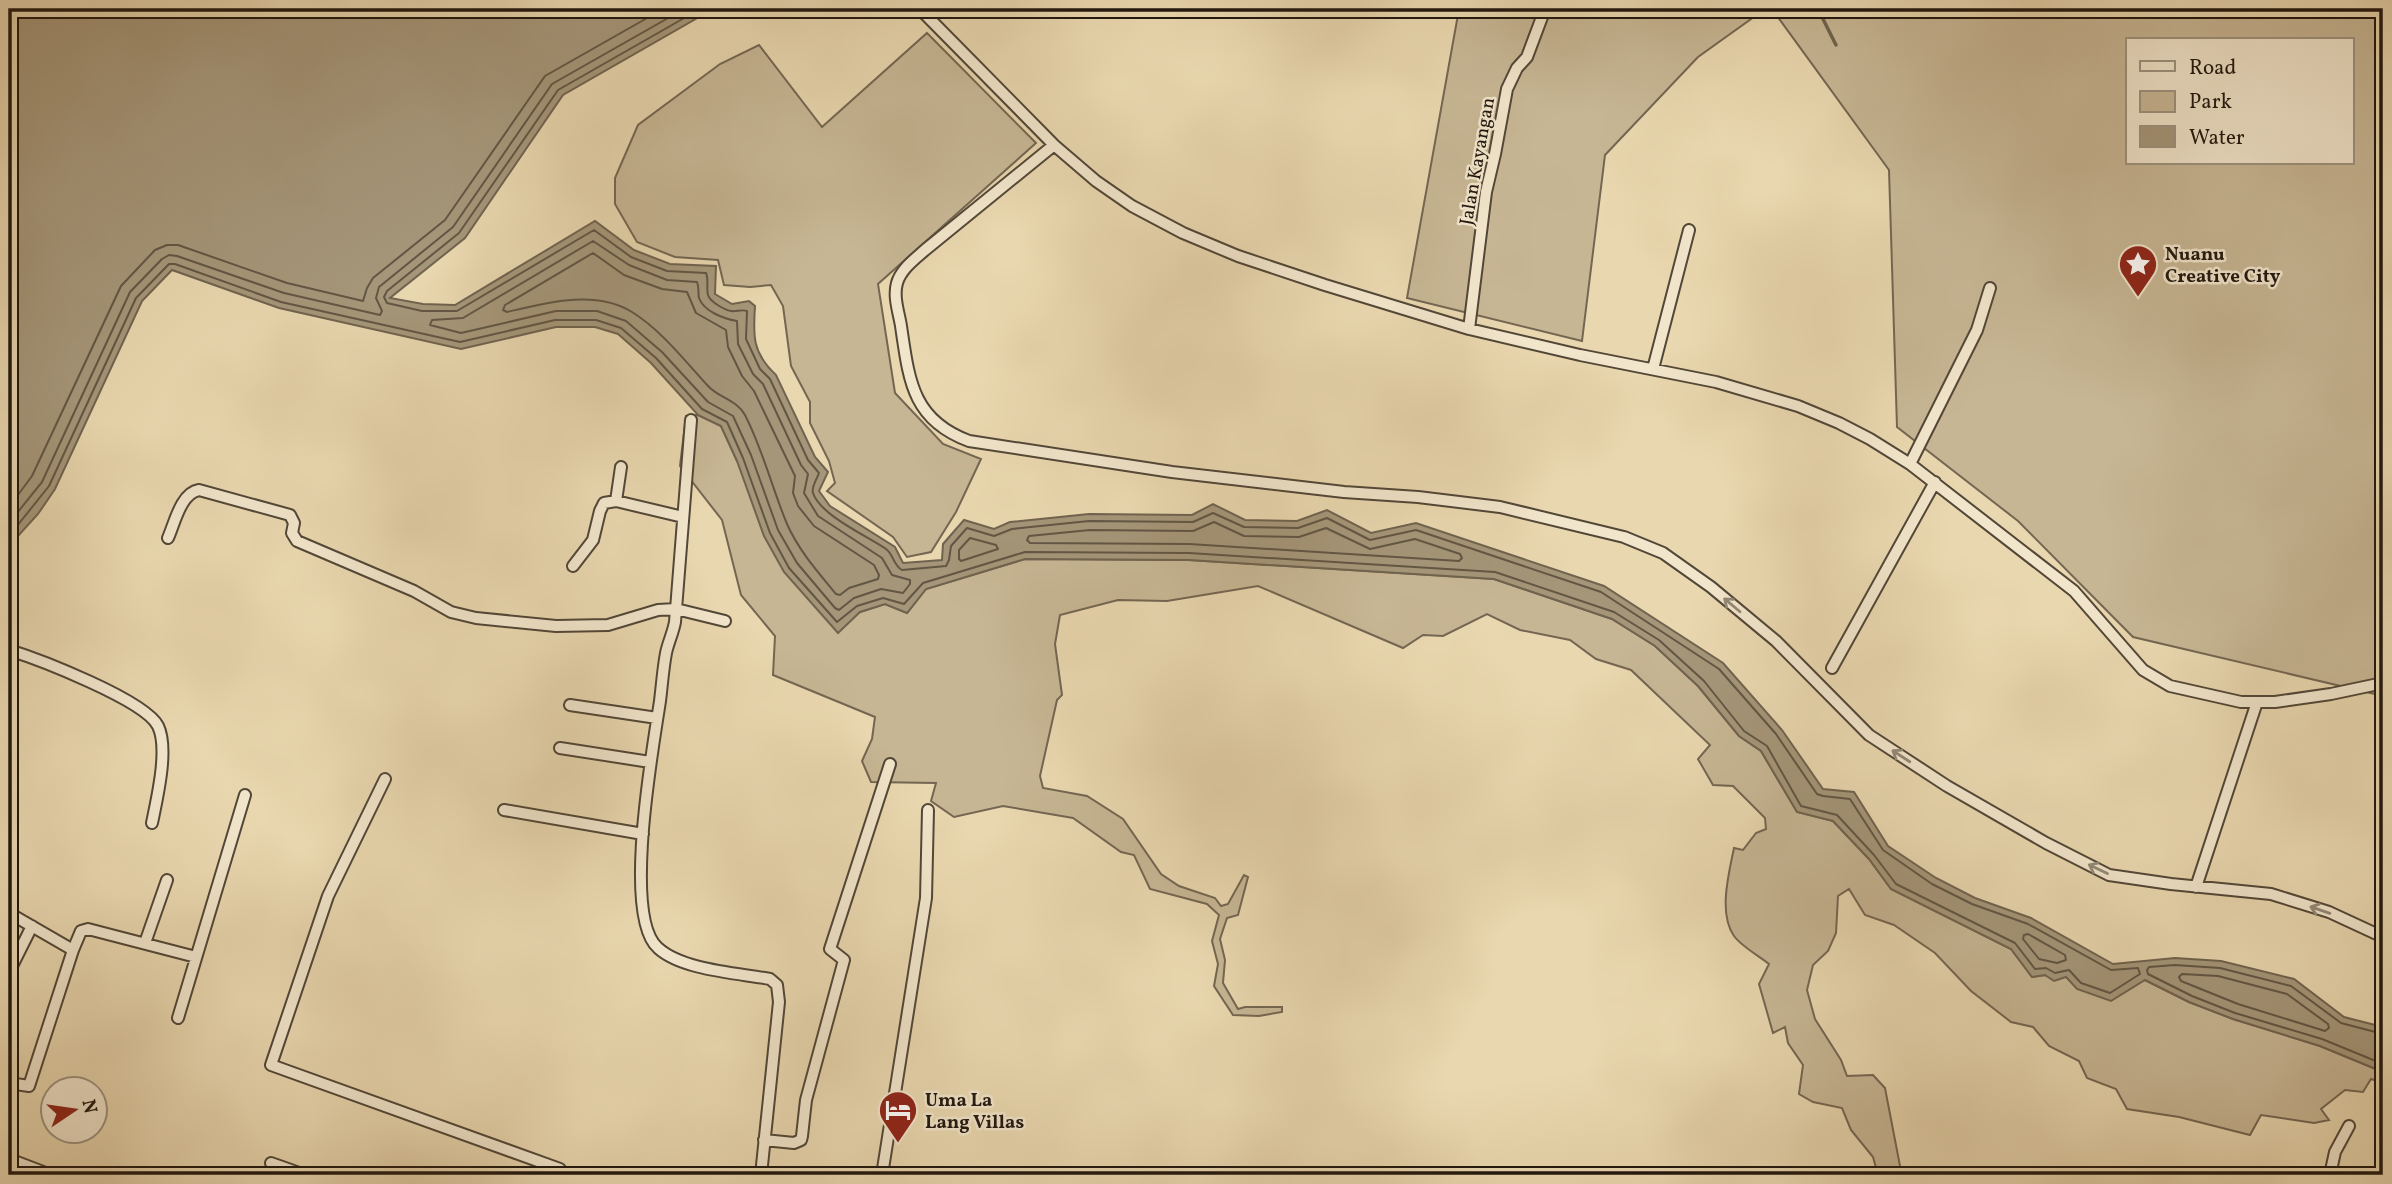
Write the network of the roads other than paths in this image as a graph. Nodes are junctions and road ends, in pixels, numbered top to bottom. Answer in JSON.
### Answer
{"nodes":[{"id":1,"x":920,"y":9,"type":"edge"},
{"id":2,"x":1545,"y":9,"type":"edge"},
{"id":3,"x":1054,"y":145,"type":"junction"},
{"id":4,"x":1689,"y":230,"type":"dead end"},
{"id":5,"x":1990,"y":288,"type":"dead end"},
{"id":6,"x":1469,"y":329,"type":"junction"},
{"id":7,"x":1653,"y":369,"type":"junction"},
{"id":8,"x":691,"y":420,"type":"dead end"},
{"id":9,"x":1910,"y":464,"type":"junction"},
{"id":10,"x":621,"y":467,"type":"dead end"},
{"id":11,"x":1935,"y":482,"type":"junction"},
{"id":12,"x":616,"y":501,"type":"junction"},
{"id":13,"x":683,"y":517,"type":"junction"},
{"id":14,"x":168,"y":538,"type":"dead end"},
{"id":15,"x":573,"y":566,"type":"dead end"},
{"id":16,"x":676,"y":610,"type":"junction"},
{"id":17,"x":725,"y":621,"type":"dead end"},
{"id":18,"x":9,"y":650,"type":"edge"},
{"id":19,"x":1832,"y":668,"type":"dead end"},
{"id":20,"x":2383,"y":683,"type":"edge"},
{"id":21,"x":2257,"y":702,"type":"junction"},
{"id":22,"x":570,"y":705,"type":"dead end"},
{"id":23,"x":657,"y":718,"type":"junction"},
{"id":24,"x":560,"y":747,"type":"dead end"},
{"id":25,"x":650,"y":762,"type":"junction"},
{"id":26,"x":890,"y":764,"type":"dead end"},
{"id":27,"x":385,"y":779,"type":"dead end"},
{"id":28,"x":245,"y":794,"type":"dead end"},
{"id":29,"x":504,"y":810,"type":"dead end"},
{"id":30,"x":928,"y":810,"type":"dead end"},
{"id":31,"x":152,"y":823,"type":"dead end"},
{"id":32,"x":643,"y":834,"type":"junction"},
{"id":33,"x":167,"y":880,"type":"dead end"},
{"id":34,"x":2196,"y":887,"type":"junction"},
{"id":35,"x":9,"y":913,"type":"edge"},
{"id":36,"x":32,"y":926,"type":"junction"},
{"id":37,"x":2383,"y":937,"type":"edge"},
{"id":38,"x":145,"y":943,"type":"junction"},
{"id":39,"x":73,"y":950,"type":"junction"},
{"id":40,"x":196,"y":957,"type":"junction"},
{"id":41,"x":9,"y":972,"type":"edge"},
{"id":42,"x":178,"y":1018,"type":"dead end"},
{"id":43,"x":9,"y":1083,"type":"edge"},
{"id":44,"x":2350,"y":1126,"type":"dead end"},
{"id":45,"x":764,"y":1140,"type":"junction"},
{"id":46,"x":9,"y":1159,"type":"edge"},
{"id":47,"x":271,"y":1163,"type":"dead end"},
{"id":48,"x":32,"y":1172,"type":"edge"},
{"id":49,"x":51,"y":1175,"type":"edge"},
{"id":50,"x":305,"y":1175,"type":"edge"},
{"id":51,"x":562,"y":1175,"type":"edge"},
{"id":52,"x":761,"y":1175,"type":"edge"},
{"id":53,"x":882,"y":1175,"type":"edge"},
{"id":54,"x":2330,"y":1175,"type":"edge"}],
"edges":[{"from":1,"to":3,"type":"street"},
{"from":2,"to":6,"type":"street","name":"Jalan Kayangan"},
{"from":3,"to":6,"type":"street"},
{"from":34,"to":3,"type":"street","one_way":true},
{"from":4,"to":7,"type":"street"},
{"from":5,"to":9,"type":"street"},
{"from":6,"to":7,"type":"street"},
{"from":7,"to":9,"type":"street"},
{"from":8,"to":13,"type":"street"},
{"from":9,"to":11,"type":"street"},
{"from":10,"to":12,"type":"street"},
{"from":11,"to":19,"type":"street"},
{"from":11,"to":21,"type":"street"},
{"from":12,"to":13,"type":"street"},
{"from":12,"to":15,"type":"street"},
{"from":13,"to":16,"type":"street"},
{"from":14,"to":16,"type":"street"},
{"from":16,"to":17,"type":"street"},
{"from":16,"to":23,"type":"street"},
{"from":18,"to":31,"type":"street"},
{"from":20,"to":21,"type":"street"},
{"from":21,"to":34,"type":"street"},
{"from":22,"to":23,"type":"street"},
{"from":23,"to":25,"type":"street"},
{"from":24,"to":25,"type":"street"},
{"from":25,"to":32,"type":"street"},
{"from":26,"to":45,"type":"street"},
{"from":27,"to":51,"type":"street"},
{"from":28,"to":40,"type":"street"},
{"from":29,"to":32,"type":"street"},
{"from":30,"to":53,"type":"street"},
{"from":32,"to":45,"type":"street"},
{"from":33,"to":38,"type":"street"},
{"from":37,"to":34,"type":"street","one_way":true},
{"from":35,"to":36,"type":"street"},
{"from":36,"to":39,"type":"street"},
{"from":36,"to":41,"type":"street"},
{"from":38,"to":39,"type":"street"},
{"from":38,"to":40,"type":"street"},
{"from":39,"to":43,"type":"street"},
{"from":40,"to":42,"type":"street"},
{"from":44,"to":54,"type":"street"},
{"from":45,"to":52,"type":"street"},
{"from":46,"to":48,"type":"street"},
{"from":47,"to":50,"type":"street"},
{"from":48,"to":49,"type":"street"}]}
